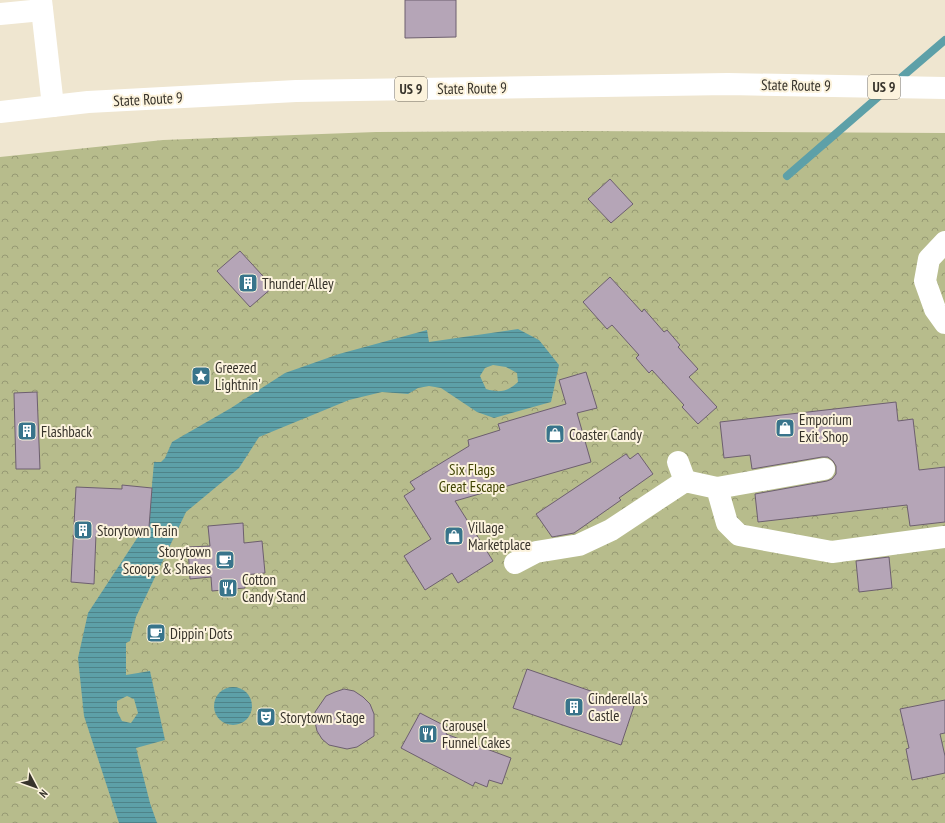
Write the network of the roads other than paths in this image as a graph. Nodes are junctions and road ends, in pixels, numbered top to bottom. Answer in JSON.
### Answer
{"nodes":[{"id":1,"x":41,"y":5,"type":"edge"},
{"id":2,"x":0,"y":14,"type":"edge"},
{"id":3,"x":945,"y":88,"type":"edge"},
{"id":4,"x":53,"y":106,"type":"junction"},
{"id":5,"x":0,"y":112,"type":"edge"},
{"id":6,"x":945,"y":242,"type":"edge"},
{"id":7,"x":945,"y":323,"type":"edge"},
{"id":8,"x":824,"y":470,"type":"dead end"},
{"id":9,"x":717,"y":488,"type":"junction"},
{"id":10,"x":944,"y":537,"type":"dead end"},
{"id":11,"x":515,"y":563,"type":"dead end"}],
"edges":[{"from":1,"to":2,"type":"main road"},
{"from":1,"to":4,"type":"main road"},
{"from":3,"to":4,"type":"main road","name":"State Route 9","number":"US 9"},
{"from":4,"to":5,"type":"main road","name":"State Route 9","number":"US 9"},
{"from":6,"to":7,"type":"main road"},
{"from":8,"to":9,"type":"main road"},
{"from":9,"to":10,"type":"main road"},
{"from":9,"to":11,"type":"main road"}]}
